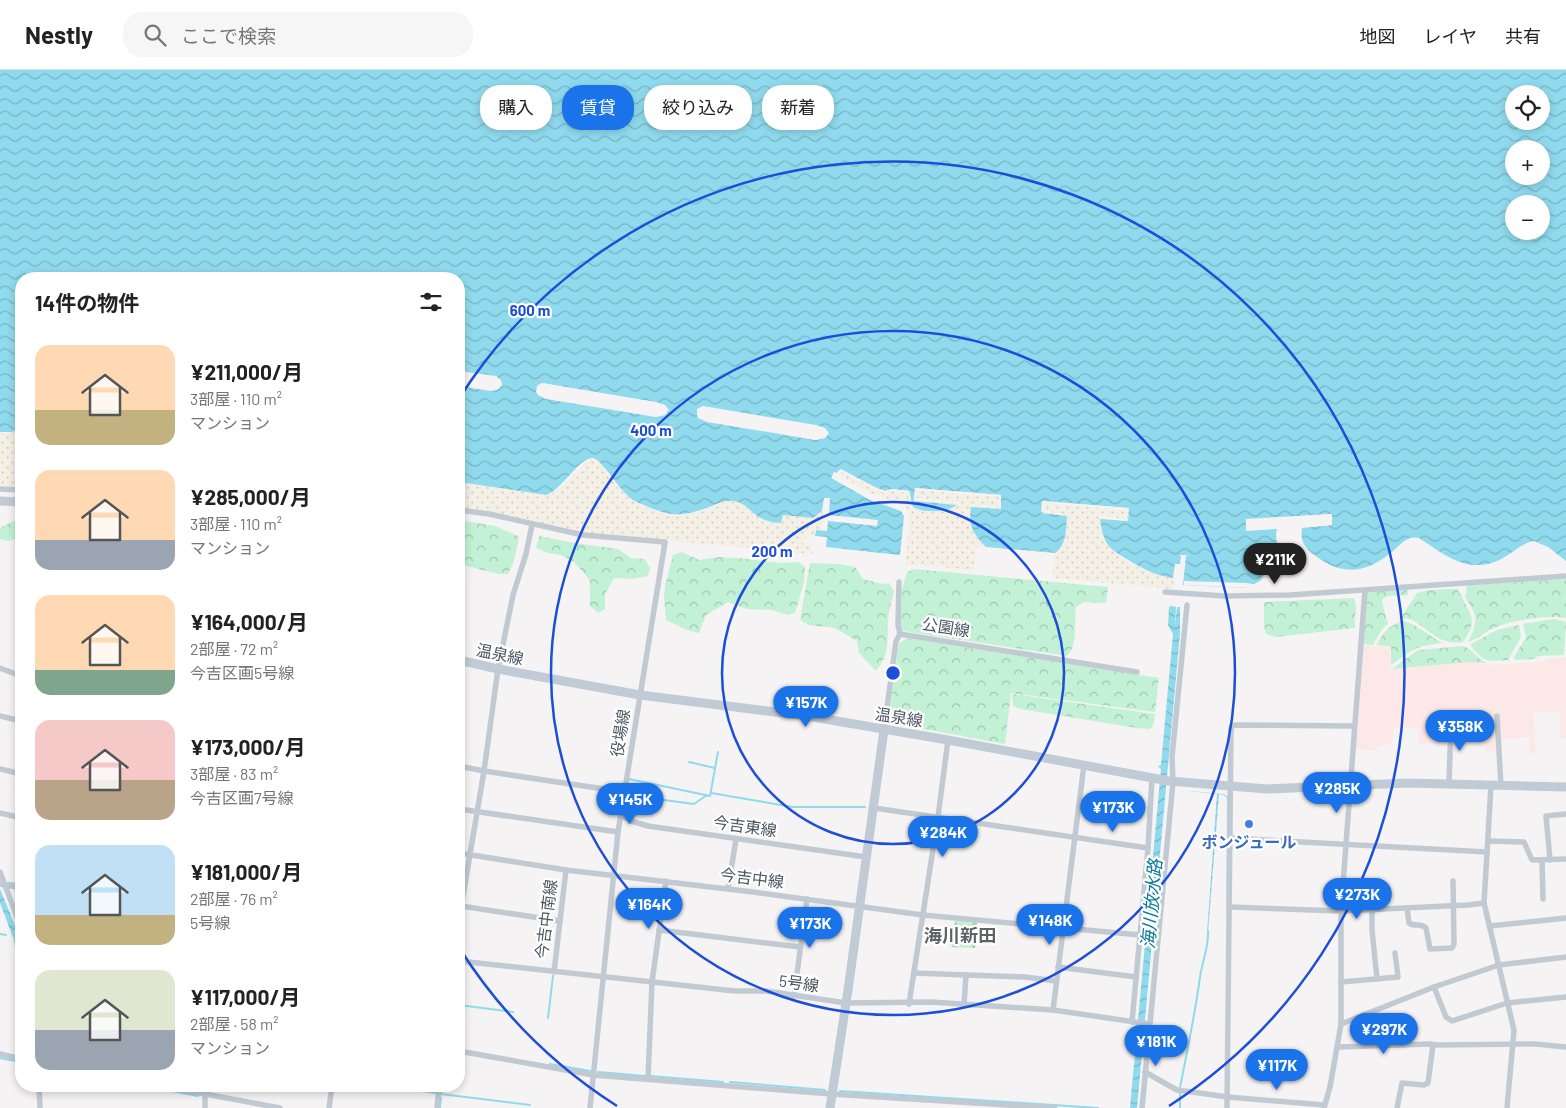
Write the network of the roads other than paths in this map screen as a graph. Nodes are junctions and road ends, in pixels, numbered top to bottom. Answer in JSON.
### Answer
{"nodes":[{"id":1,"x":0,"y":489,"type":"edge"},
{"id":2,"x":15,"y":490,"type":"edge"},
{"id":3,"x":0,"y":501,"type":"edge"},
{"id":4,"x":15,"y":502,"type":"edge"},
{"id":5,"x":465,"y":511,"type":"edge"},
{"id":6,"x":532,"y":525,"type":"junction"},
{"id":7,"x":1566,"y":576,"type":"edge"},
{"id":8,"x":900,"y":582,"type":"dead end"},
{"id":9,"x":1365,"y":590,"type":"junction"},
{"id":10,"x":1165,"y":592,"type":"dead end"},
{"id":11,"x":1187,"y":605,"type":"dead end"},
{"id":12,"x":900,"y":634,"type":"junction"},
{"id":13,"x":465,"y":661,"type":"edge"},
{"id":14,"x":0,"y":668,"type":"edge"},
{"id":15,"x":498,"y":669,"type":"junction"},
{"id":16,"x":1137,"y":672,"type":"dead end"},
{"id":17,"x":15,"y":674,"type":"edge"},
{"id":18,"x":640,"y":695,"type":"junction"},
{"id":19,"x":0,"y":716,"type":"edge"},
{"id":20,"x":1497,"y":716,"type":"dead end"},
{"id":21,"x":15,"y":720,"type":"edge"},
{"id":22,"x":1450,"y":721,"type":"dead end"},
{"id":23,"x":1354,"y":726,"type":"junction"},
{"id":24,"x":884,"y":730,"type":"junction"},
{"id":25,"x":948,"y":740,"type":"junction"},
{"id":26,"x":1084,"y":766,"type":"junction"},
{"id":27,"x":465,"y":767,"type":"edge"},
{"id":28,"x":0,"y":769,"type":"edge"},
{"id":29,"x":484,"y":771,"type":"junction"},
{"id":30,"x":15,"y":773,"type":"edge"},
{"id":31,"x":1154,"y":779,"type":"junction"},
{"id":32,"x":1171,"y":782,"type":"junction"},
{"id":33,"x":1449,"y":784,"type":"junction"},
{"id":34,"x":1350,"y":785,"type":"junction"},
{"id":35,"x":1231,"y":786,"type":"junction"},
{"id":36,"x":1496,"y":786,"type":"junction"},
{"id":37,"x":1566,"y":787,"type":"edge"},
{"id":38,"x":624,"y":792,"type":"junction"},
{"id":39,"x":874,"y":808,"type":"junction"},
{"id":40,"x":465,"y":810,"type":"edge"},
{"id":41,"x":476,"y":812,"type":"junction"},
{"id":42,"x":0,"y":813,"type":"edge"},
{"id":43,"x":1566,"y":814,"type":"edge"},
{"id":44,"x":621,"y":815,"type":"junction"},
{"id":45,"x":15,"y":817,"type":"edge"},
{"id":46,"x":938,"y":817,"type":"junction"},
{"id":47,"x":618,"y":832,"type":"junction"},
{"id":48,"x":1075,"y":838,"type":"junction"},
{"id":49,"x":1230,"y":838,"type":"junction"},
{"id":50,"x":736,"y":839,"type":"junction"},
{"id":51,"x":1488,"y":841,"type":"junction"},
{"id":52,"x":1345,"y":844,"type":"junction"},
{"id":53,"x":1148,"y":848,"type":"junction"},
{"id":54,"x":1488,"y":852,"type":"junction"},
{"id":55,"x":465,"y":854,"type":"edge"},
{"id":56,"x":469,"y":855,"type":"junction"},
{"id":57,"x":866,"y":857,"type":"junction"},
{"id":58,"x":1566,"y":859,"type":"edge"},
{"id":59,"x":1542,"y":860,"type":"junction"},
{"id":60,"x":1550,"y":860,"type":"junction"},
{"id":61,"x":566,"y":870,"type":"junction"},
{"id":62,"x":0,"y":872,"type":"edge"},
{"id":63,"x":613,"y":874,"type":"junction"},
{"id":64,"x":465,"y":880,"type":"edge"},
{"id":65,"x":666,"y":881,"type":"junction"},
{"id":66,"x":1453,"y":882,"type":"dead end"},
{"id":67,"x":2,"y":885,"type":"edge"},
{"id":68,"x":15,"y":887,"type":"edge"},
{"id":69,"x":728,"y":889,"type":"junction"},
{"id":70,"x":807,"y":899,"type":"junction"},
{"id":71,"x":1543,"y":899,"type":"dead end"},
{"id":72,"x":1484,"y":903,"type":"junction"},
{"id":73,"x":859,"y":906,"type":"junction"},
{"id":74,"x":1453,"y":906,"type":"junction"},
{"id":75,"x":465,"y":907,"type":"edge"},
{"id":76,"x":1230,"y":907,"type":"junction"},
{"id":77,"x":1407,"y":908,"type":"junction"},
{"id":78,"x":1372,"y":910,"type":"junction"},
{"id":79,"x":1341,"y":911,"type":"junction"},
{"id":80,"x":15,"y":914,"type":"edge"},
{"id":81,"x":923,"y":915,"type":"junction"},
{"id":82,"x":1566,"y":918,"type":"edge"},
{"id":83,"x":560,"y":921,"type":"junction"},
{"id":84,"x":1490,"y":926,"type":"junction"},
{"id":85,"x":1063,"y":928,"type":"junction"},
{"id":86,"x":659,"y":930,"type":"junction"},
{"id":87,"x":1140,"y":935,"type":"junction"},
{"id":88,"x":800,"y":946,"type":"junction"},
{"id":89,"x":1395,"y":953,"type":"dead end"},
{"id":90,"x":1566,"y":957,"type":"edge"},
{"id":91,"x":465,"y":962,"type":"edge"},
{"id":92,"x":1499,"y":965,"type":"junction"},
{"id":93,"x":1058,"y":967,"type":"junction"},
{"id":94,"x":554,"y":972,"type":"junction"},
{"id":95,"x":914,"y":973,"type":"junction"},
{"id":96,"x":966,"y":975,"type":"junction"},
{"id":97,"x":603,"y":976,"type":"junction"},
{"id":98,"x":1136,"y":977,"type":"junction"},
{"id":99,"x":1377,"y":979,"type":"junction"},
{"id":100,"x":1056,"y":981,"type":"junction"},
{"id":101,"x":652,"y":982,"type":"junction"},
{"id":102,"x":1341,"y":982,"type":"junction"},
{"id":103,"x":1434,"y":987,"type":"junction"},
{"id":104,"x":794,"y":996,"type":"junction"},
{"id":105,"x":1566,"y":997,"type":"edge"},
{"id":106,"x":846,"y":1003,"type":"junction"},
{"id":107,"x":1507,"y":1003,"type":"junction"},
{"id":108,"x":909,"y":1004,"type":"junction"},
{"id":109,"x":964,"y":1004,"type":"junction"},
{"id":110,"x":1053,"y":1010,"type":"junction"},
{"id":111,"x":1134,"y":1022,"type":"junction"},
{"id":112,"x":1148,"y":1024,"type":"junction"},
{"id":113,"x":1341,"y":1024,"type":"junction"},
{"id":114,"x":1433,"y":1045,"type":"junction"},
{"id":115,"x":1512,"y":1045,"type":"junction"},
{"id":116,"x":1338,"y":1047,"type":"junction"},
{"id":117,"x":1566,"y":1047,"type":"edge"},
{"id":118,"x":465,"y":1052,"type":"edge"},
{"id":119,"x":0,"y":1054,"type":"edge"},
{"id":120,"x":15,"y":1058,"type":"edge"},
{"id":121,"x":1145,"y":1072,"type":"junction"},
{"id":122,"x":593,"y":1075,"type":"junction"},
{"id":123,"x":648,"y":1079,"type":"junction"},
{"id":124,"x":39,"y":1092,"type":"edge"},
{"id":125,"x":193,"y":1092,"type":"edge"},
{"id":126,"x":331,"y":1092,"type":"edge"},
{"id":127,"x":438,"y":1092,"type":"edge"},
{"id":128,"x":203,"y":1094,"type":"junction"},
{"id":129,"x":831,"y":1094,"type":"junction"},
{"id":130,"x":1228,"y":1097,"type":"junction"},
{"id":131,"x":978,"y":1106,"type":"edge"},
{"id":132,"x":1324,"y":1107,"type":"edge"},
{"id":133,"x":40,"y":1108,"type":"edge"},
{"id":134,"x":205,"y":1108,"type":"edge"},
{"id":135,"x":280,"y":1108,"type":"edge"},
{"id":136,"x":329,"y":1108,"type":"edge"},
{"id":137,"x":437,"y":1108,"type":"edge"},
{"id":138,"x":590,"y":1108,"type":"edge"},
{"id":139,"x":830,"y":1108,"type":"edge"},
{"id":140,"x":1055,"y":1108,"type":"edge"},
{"id":141,"x":1142,"y":1108,"type":"edge"},
{"id":142,"x":1227,"y":1108,"type":"edge"},
{"id":143,"x":1397,"y":1108,"type":"edge"},
{"id":144,"x":1507,"y":1108,"type":"edge"}],
"edges":[{"from":1,"to":2,"type":"street"},
{"from":3,"to":4,"type":"street"},
{"from":5,"to":6,"type":"street"},
{"from":6,"to":15,"type":"street"},
{"from":6,"to":18,"type":"street","name":"役場線"},
{"from":7,"to":9,"type":"street"},
{"from":8,"to":12,"type":"street"},
{"from":9,"to":10,"type":"street"},
{"from":9,"to":23,"type":"street"},
{"from":11,"to":32,"type":"street"},
{"from":12,"to":16,"type":"street","name":"公園線"},
{"from":12,"to":24,"type":"street","name":"公園線"},
{"from":13,"to":15,"type":"street","name":"温泉線"},
{"from":14,"to":17,"type":"street"},
{"from":15,"to":18,"type":"street","name":"温泉線"},
{"from":15,"to":29,"type":"street"},
{"from":18,"to":24,"type":"street","name":"温泉線"},
{"from":18,"to":38,"type":"street","name":"役場線"},
{"from":19,"to":21,"type":"street"},
{"from":20,"to":36,"type":"street"},
{"from":22,"to":33,"type":"street"},
{"from":23,"to":34,"type":"street"},
{"from":23,"to":35,"type":"street"},
{"from":24,"to":25,"type":"street","name":"温泉線"},
{"from":24,"to":39,"type":"street"},
{"from":25,"to":26,"type":"street","name":"温泉線"},
{"from":25,"to":46,"type":"street"},
{"from":26,"to":31,"type":"street","name":"温泉線"},
{"from":26,"to":48,"type":"street"},
{"from":27,"to":29,"type":"street"},
{"from":28,"to":30,"type":"street"},
{"from":29,"to":38,"type":"street"},
{"from":29,"to":41,"type":"street"},
{"from":31,"to":32,"type":"street","name":"温泉線"},
{"from":31,"to":53,"type":"street"},
{"from":32,"to":35,"type":"street","name":"温泉線"},
{"from":32,"to":112,"type":"street"},
{"from":33,"to":34,"type":"street","name":"温泉線"},
{"from":33,"to":36,"type":"street","name":"温泉線"},
{"from":34,"to":35,"type":"street","name":"温泉線"},
{"from":34,"to":52,"type":"street"},
{"from":35,"to":49,"type":"street"},
{"from":36,"to":37,"type":"street","name":"温泉線"},
{"from":36,"to":51,"type":"street"},
{"from":38,"to":44,"type":"street","name":"役場線"},
{"from":39,"to":46,"type":"street"},
{"from":39,"to":57,"type":"street"},
{"from":40,"to":41,"type":"street"},
{"from":41,"to":47,"type":"street"},
{"from":41,"to":56,"type":"street"},
{"from":42,"to":45,"type":"street"},
{"from":43,"to":60,"type":"street"},
{"from":44,"to":47,"type":"street","name":"役場線"},
{"from":44,"to":50,"type":"street","name":"今吉東線"},
{"from":46,"to":48,"type":"street"},
{"from":46,"to":81,"type":"street"},
{"from":47,"to":63,"type":"street","name":"役場線"},
{"from":48,"to":53,"type":"street"},
{"from":48,"to":85,"type":"street"},
{"from":49,"to":52,"type":"street"},
{"from":49,"to":76,"type":"street"},
{"from":50,"to":57,"type":"street","name":"今吉東線"},
{"from":50,"to":69,"type":"street"},
{"from":51,"to":54,"type":"street"},
{"from":51,"to":59,"type":"street"},
{"from":52,"to":54,"type":"street"},
{"from":52,"to":79,"type":"street"},
{"from":53,"to":87,"type":"street"},
{"from":54,"to":72,"type":"street"},
{"from":55,"to":56,"type":"street","name":"今吉中線"},
{"from":56,"to":61,"type":"street","name":"今吉中線"},
{"from":56,"to":64,"type":"street"},
{"from":57,"to":73,"type":"street"},
{"from":58,"to":60,"type":"street"},
{"from":59,"to":60,"type":"street"},
{"from":59,"to":71,"type":"street"},
{"from":61,"to":63,"type":"street","name":"今吉中線"},
{"from":61,"to":83,"type":"street","name":"今吉中南線"},
{"from":62,"to":67,"type":"street"},
{"from":63,"to":65,"type":"street","name":"今吉中線"},
{"from":63,"to":97,"type":"street","name":"役場線"},
{"from":65,"to":69,"type":"street","name":"今吉中線"},
{"from":65,"to":86,"type":"street"},
{"from":66,"to":74,"type":"street"},
{"from":67,"to":68,"type":"street"},
{"from":67,"to":80,"type":"street"},
{"from":69,"to":70,"type":"street","name":"今吉中線"},
{"from":70,"to":73,"type":"street","name":"今吉中線"},
{"from":70,"to":88,"type":"street"},
{"from":72,"to":74,"type":"street"},
{"from":72,"to":84,"type":"street"},
{"from":73,"to":81,"type":"street","name":"今吉中線"},
{"from":73,"to":106,"type":"street"},
{"from":74,"to":77,"type":"street"},
{"from":74,"to":77,"type":"street"},
{"from":75,"to":83,"type":"street"},
{"from":76,"to":79,"type":"street"},
{"from":76,"to":130,"type":"street"},
{"from":77,"to":78,"type":"street"},
{"from":78,"to":79,"type":"street"},
{"from":78,"to":99,"type":"street"},
{"from":79,"to":102,"type":"street"},
{"from":81,"to":85,"type":"street","name":"今吉中線"},
{"from":81,"to":95,"type":"street"},
{"from":82,"to":84,"type":"street"},
{"from":83,"to":94,"type":"street","name":"今吉中南線"},
{"from":84,"to":92,"type":"street"},
{"from":85,"to":87,"type":"street","name":"今吉中線"},
{"from":85,"to":93,"type":"street"},
{"from":86,"to":88,"type":"street"},
{"from":86,"to":101,"type":"street"},
{"from":87,"to":98,"type":"street"},
{"from":88,"to":104,"type":"street"},
{"from":89,"to":99,"type":"street"},
{"from":90,"to":92,"type":"street"},
{"from":91,"to":94,"type":"street","name":"5号線"},
{"from":92,"to":103,"type":"street"},
{"from":92,"to":107,"type":"street"},
{"from":93,"to":98,"type":"street"},
{"from":93,"to":100,"type":"street"},
{"from":94,"to":97,"type":"street","name":"5号線"},
{"from":95,"to":96,"type":"street"},
{"from":95,"to":108,"type":"street"},
{"from":96,"to":100,"type":"street"},
{"from":96,"to":109,"type":"street"},
{"from":97,"to":101,"type":"street","name":"5号線"},
{"from":97,"to":122,"type":"street","name":"役場線"},
{"from":98,"to":111,"type":"street"},
{"from":99,"to":102,"type":"street"},
{"from":100,"to":110,"type":"street"},
{"from":101,"to":104,"type":"street","name":"5号線"},
{"from":101,"to":123,"type":"street"},
{"from":102,"to":113,"type":"street"},
{"from":103,"to":107,"type":"street"},
{"from":103,"to":113,"type":"street"},
{"from":104,"to":106,"type":"street","name":"5号線"},
{"from":105,"to":107,"type":"street"},
{"from":106,"to":108,"type":"street","name":"5号線"},
{"from":106,"to":129,"type":"street"},
{"from":107,"to":115,"type":"street"},
{"from":108,"to":109,"type":"street","name":"5号線"},
{"from":109,"to":110,"type":"street","name":"5号線"},
{"from":110,"to":111,"type":"street","name":"5号線"},
{"from":111,"to":112,"type":"street","name":"5号線"},
{"from":112,"to":121,"type":"street"},
{"from":113,"to":116,"type":"street"},
{"from":114,"to":115,"type":"street"},
{"from":114,"to":116,"type":"street"},
{"from":114,"to":143,"type":"street"},
{"from":115,"to":117,"type":"street"},
{"from":115,"to":144,"type":"street"},
{"from":116,"to":132,"type":"street"},
{"from":118,"to":122,"type":"street"},
{"from":119,"to":120,"type":"street"},
{"from":121,"to":130,"type":"street"},
{"from":121,"to":141,"type":"street"},
{"from":122,"to":123,"type":"street"},
{"from":122,"to":138,"type":"street","name":"役場線"},
{"from":123,"to":129,"type":"street"},
{"from":124,"to":133,"type":"street"},
{"from":125,"to":128,"type":"street"},
{"from":126,"to":136,"type":"street"},
{"from":127,"to":137,"type":"street"},
{"from":128,"to":134,"type":"street"},
{"from":128,"to":135,"type":"street"},
{"from":129,"to":131,"type":"street"},
{"from":129,"to":139,"type":"street"},
{"from":130,"to":132,"type":"street"},
{"from":130,"to":142,"type":"street"},
{"from":131,"to":140,"type":"street"}]}
